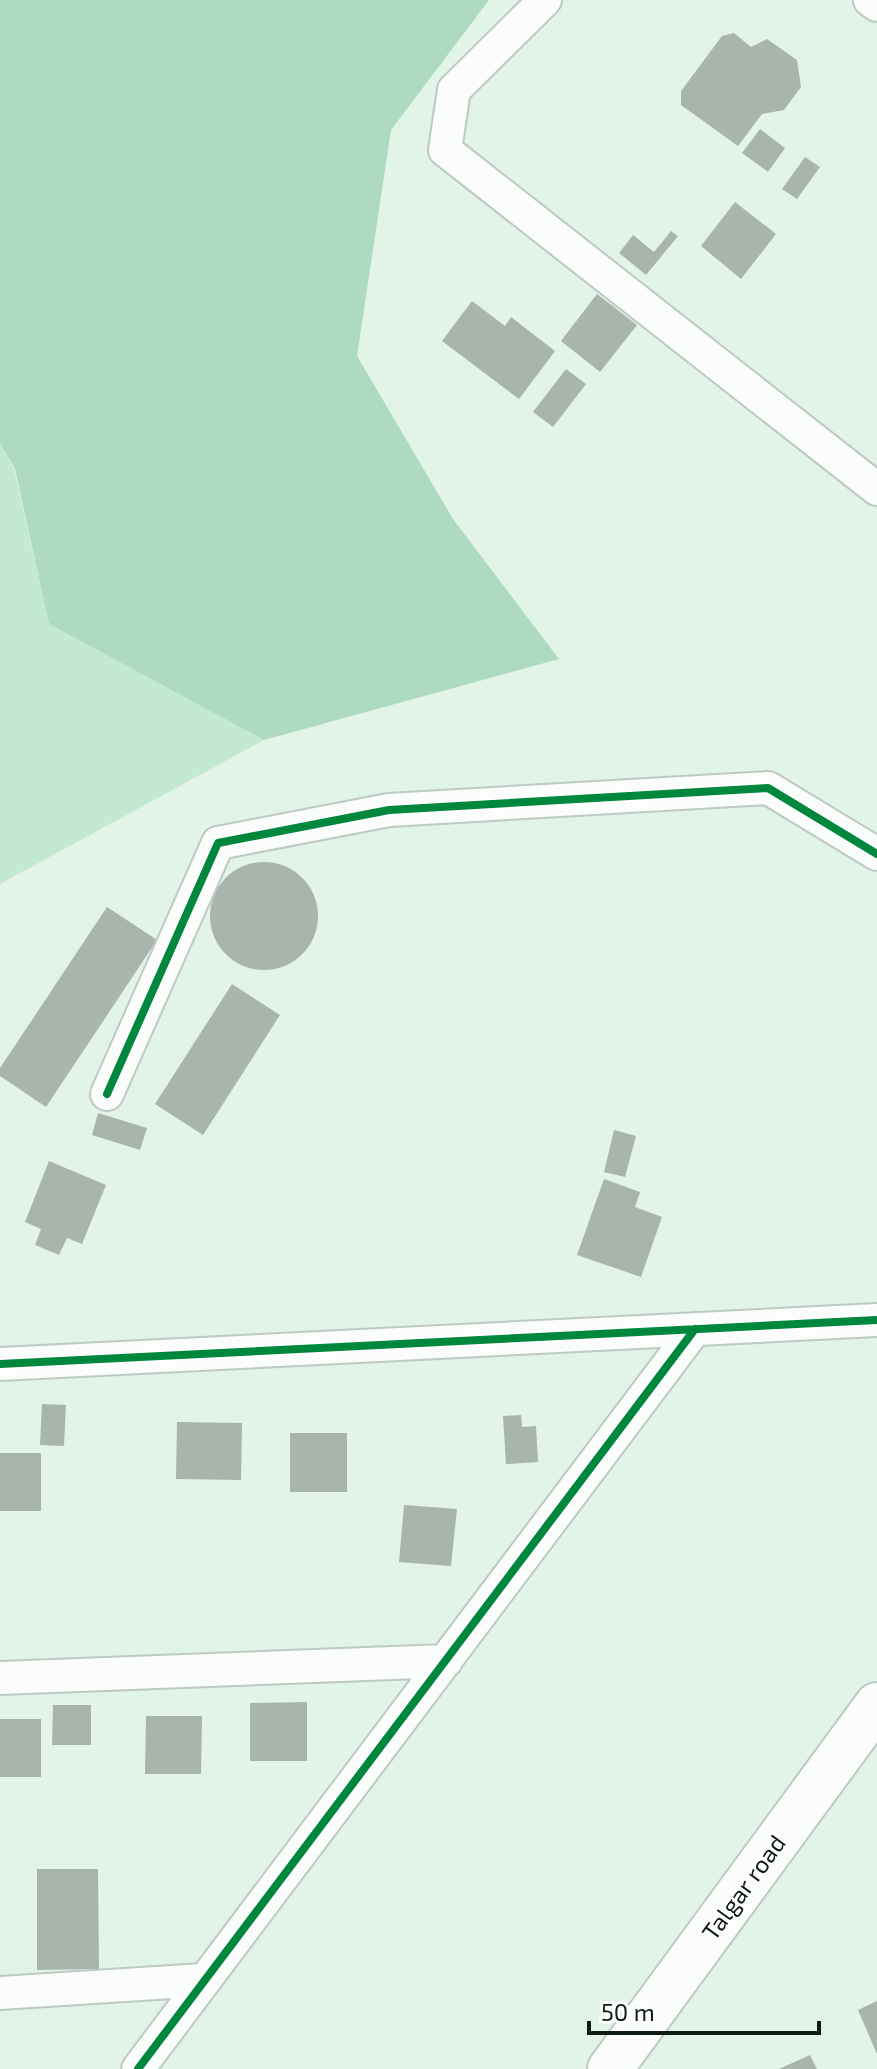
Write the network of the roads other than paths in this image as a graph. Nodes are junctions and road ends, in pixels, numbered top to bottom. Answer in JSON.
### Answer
{"nodes":[{"id":1,"x":545,"y":0,"type":"edge"},
{"id":2,"x":870,"y":0,"type":"edge"},
{"id":3,"x":877,"y":5,"type":"edge"},
{"id":4,"x":877,"y":489,"type":"edge"},
{"id":5,"x":877,"y":854,"type":"edge"},
{"id":6,"x":107,"y":1094,"type":"dead end"},
{"id":7,"x":877,"y":1320,"type":"edge"},
{"id":8,"x":695,"y":1329,"type":"junction"},
{"id":9,"x":0,"y":1364,"type":"edge"},
{"id":10,"x":446,"y":1661,"type":"junction"},
{"id":11,"x":0,"y":1678,"type":"edge"},
{"id":12,"x":877,"y":1705,"type":"edge"},
{"id":13,"x":203,"y":1980,"type":"junction"},
{"id":14,"x":0,"y":1993,"type":"edge"},
{"id":15,"x":138,"y":2069,"type":"edge"},
{"id":16,"x":610,"y":2069,"type":"edge"}],
"edges":[{"from":1,"to":4,"type":"street"},
{"from":2,"to":3,"type":"street"},
{"from":5,"to":6,"type":"street"},
{"from":7,"to":8,"type":"street"},
{"from":8,"to":9,"type":"street"},
{"from":8,"to":10,"type":"street"},
{"from":10,"to":11,"type":"street"},
{"from":10,"to":13,"type":"street"},
{"from":12,"to":16,"type":"main road","name":"Talgar road"},
{"from":13,"to":14,"type":"street"},
{"from":13,"to":15,"type":"street"}]}
